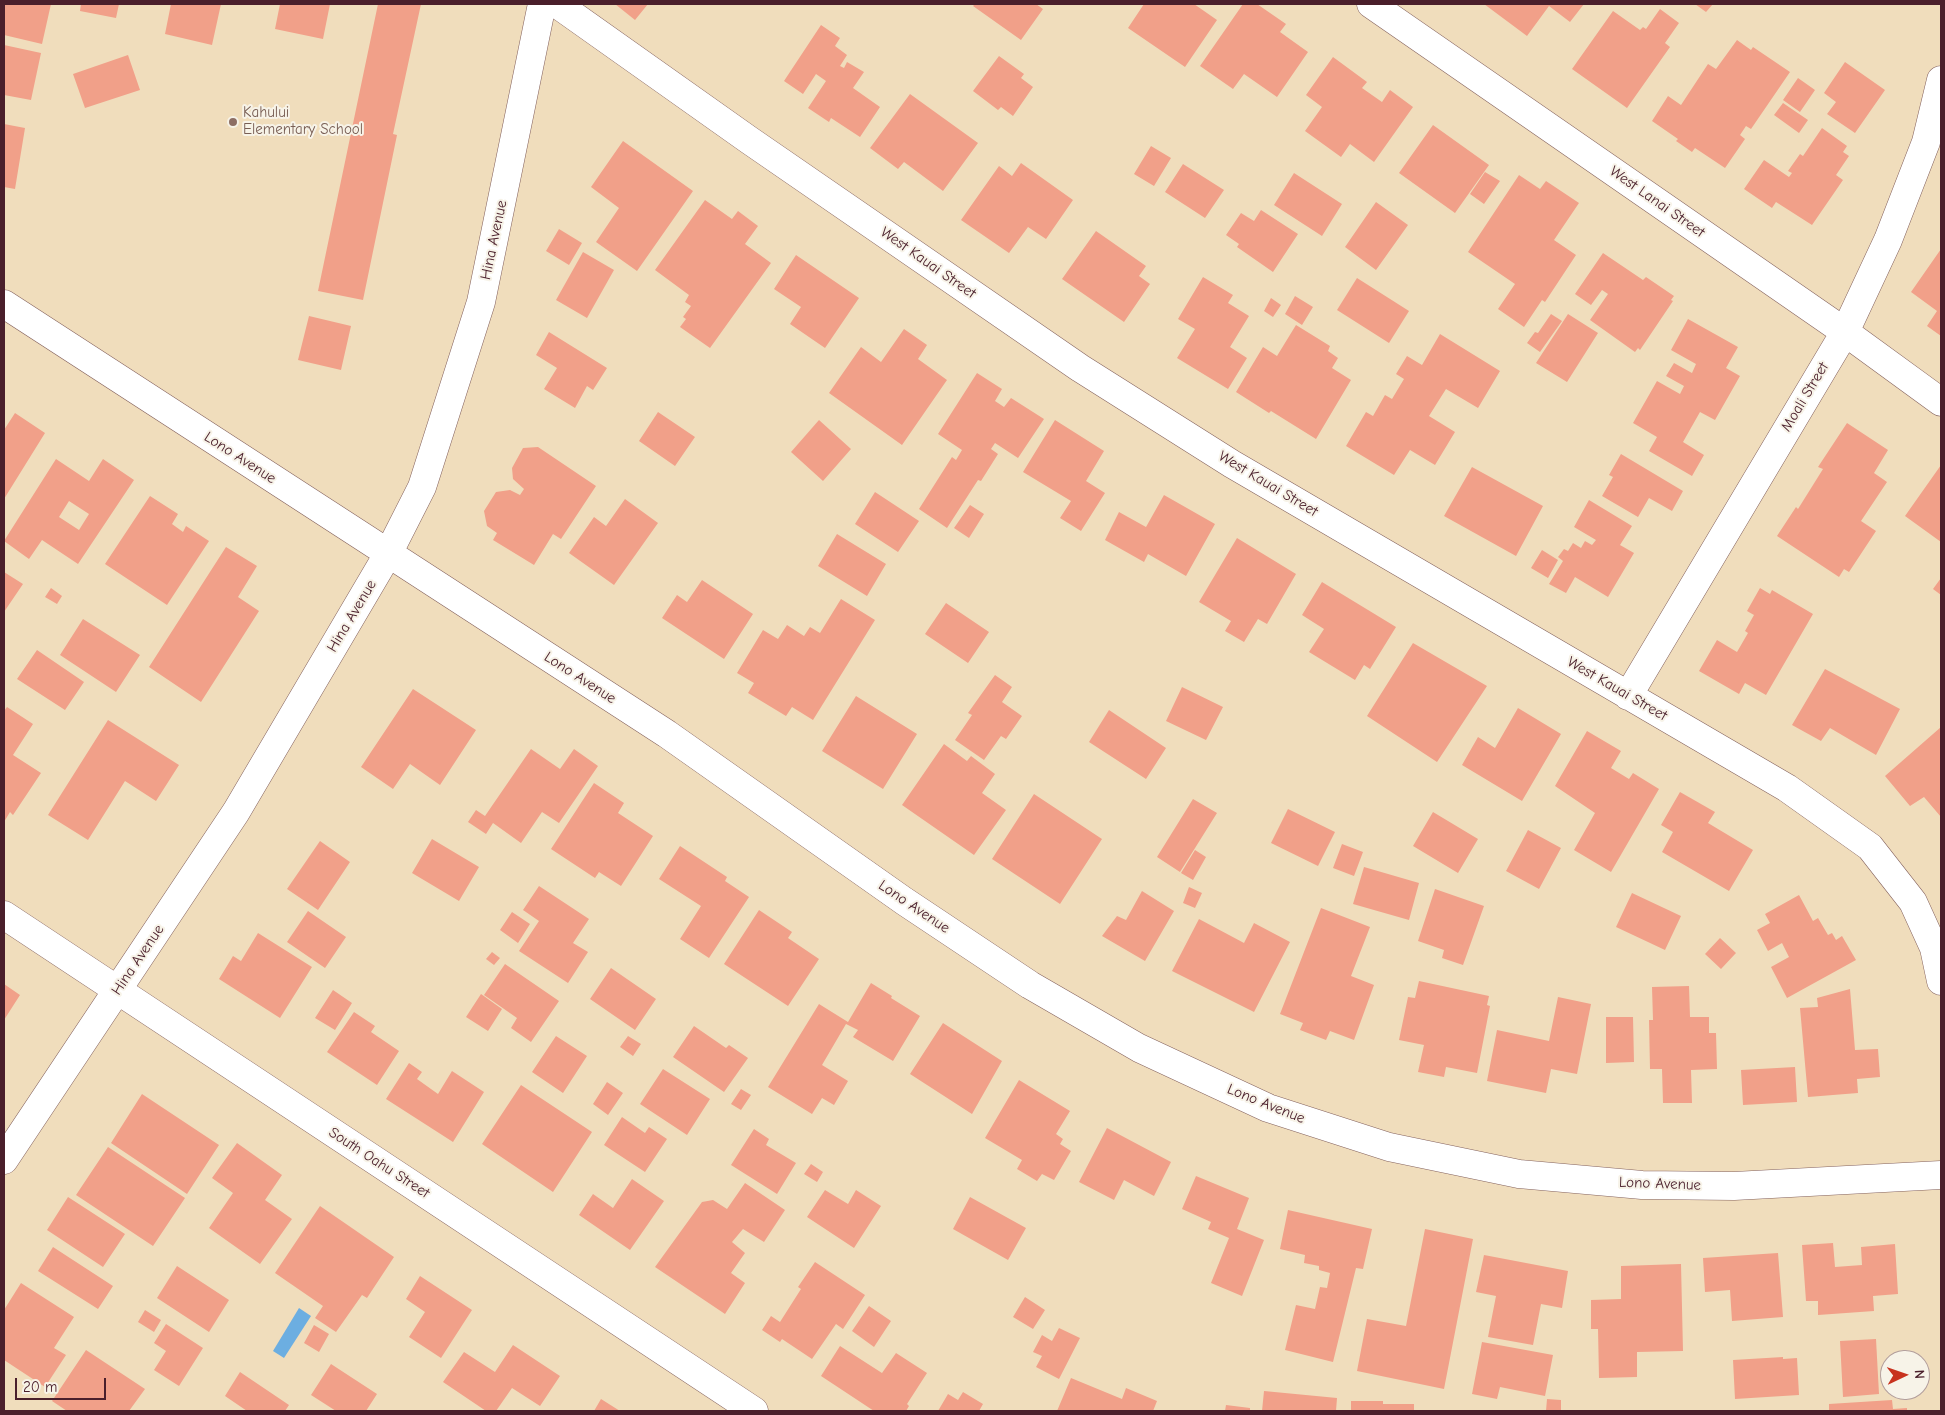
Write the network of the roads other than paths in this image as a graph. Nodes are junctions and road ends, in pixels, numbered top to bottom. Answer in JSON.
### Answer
{"nodes":[{"id":1,"x":542,"y":4,"type":"edge"},
{"id":2,"x":557,"y":4,"type":"edge"},
{"id":3,"x":1371,"y":4,"type":"edge"},
{"id":4,"x":1941,"y":80,"type":"edge"},
{"id":5,"x":4,"y":304,"type":"edge"},
{"id":6,"x":1845,"y":332,"type":"junction"},
{"id":7,"x":1941,"y":402,"type":"edge"},
{"id":8,"x":388,"y":554,"type":"junction"},
{"id":9,"x":1628,"y":696,"type":"junction"},
{"id":10,"x":4,"y":915,"type":"edge"},
{"id":11,"x":1941,"y":981,"type":"edge"},
{"id":12,"x":118,"y":991,"type":"junction"},
{"id":13,"x":4,"y":1160,"type":"edge"},
{"id":14,"x":1941,"y":1175,"type":"edge"},
{"id":15,"x":754,"y":1411,"type":"edge"}],
"edges":[{"from":1,"to":8,"type":"street","name":"Hina Avenue"},
{"from":2,"to":9,"type":"street","name":"West Kauai Street"},
{"from":3,"to":6,"type":"street","name":"West Lanai Street"},
{"from":4,"to":6,"type":"street","name":"Moali Street"},
{"from":5,"to":8,"type":"street","name":"Lono Avenue"},
{"from":6,"to":7,"type":"street","name":"West Lanai Street"},
{"from":6,"to":9,"type":"street","name":"Moali Street"},
{"from":8,"to":12,"type":"street","name":"Hina Avenue"},
{"from":8,"to":14,"type":"street","name":"Lono Avenue"},
{"from":9,"to":11,"type":"street","name":"West Kauai Street"},
{"from":10,"to":12,"type":"street","name":"South Oahu Street"},
{"from":12,"to":13,"type":"street","name":"Hina Avenue"},
{"from":12,"to":15,"type":"street","name":"South Oahu Street"}]}
